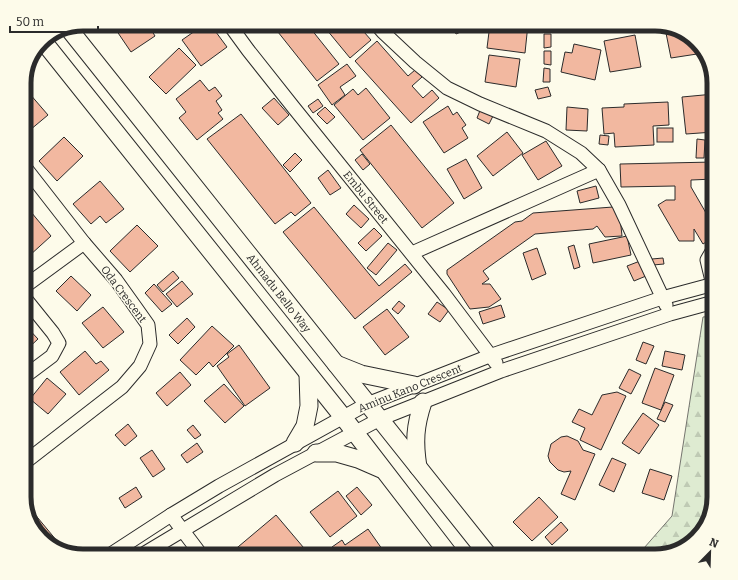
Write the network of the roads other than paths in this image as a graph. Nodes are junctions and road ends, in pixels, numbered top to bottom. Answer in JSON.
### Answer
{"nodes":[{"id":1,"x":234,"y":31,"type":"edge"},
{"id":2,"x":382,"y":31,"type":"edge"},
{"id":3,"x":72,"y":32,"type":"edge"},
{"id":4,"x":46,"y":47,"type":"edge"},
{"id":5,"x":599,"y":170,"type":"junction"},
{"id":6,"x":31,"y":175,"type":"edge"},
{"id":7,"x":84,"y":243,"type":"junction"},
{"id":8,"x":412,"y":253,"type":"junction"},
{"id":9,"x":31,"y":282,"type":"edge"},
{"id":10,"x":707,"y":287,"type":"edge"},
{"id":11,"x":662,"y":298,"type":"junction"},
{"id":12,"x":707,"y":304,"type":"edge"},
{"id":13,"x":31,"y":306,"type":"edge"},
{"id":14,"x":670,"y":314,"type":"junction"},
{"id":15,"x":492,"y":356,"type":"junction"},
{"id":16,"x":335,"y":364,"type":"junction"},
{"id":17,"x":501,"y":371,"type":"junction"},
{"id":18,"x":31,"y":372,"type":"edge"},
{"id":19,"x":308,"y":374,"type":"junction"},
{"id":20,"x":414,"y":385,"type":"junction"},
{"id":21,"x":423,"y":402,"type":"junction"},
{"id":22,"x":367,"y":404,"type":"junction"},
{"id":23,"x":343,"y":417,"type":"junction"},
{"id":24,"x":380,"y":419,"type":"junction"},
{"id":25,"x":354,"y":432,"type":"junction"},
{"id":26,"x":295,"y":443,"type":"junction"},
{"id":27,"x":316,"y":453,"type":"junction"},
{"id":28,"x":31,"y":458,"type":"edge"},
{"id":29,"x":418,"y":467,"type":"junction"},
{"id":30,"x":383,"y":469,"type":"junction"},
{"id":31,"x":171,"y":514,"type":"junction"},
{"id":32,"x":183,"y":530,"type":"junction"},
{"id":33,"x":118,"y":549,"type":"edge"},
{"id":34,"x":152,"y":549,"type":"edge"},
{"id":35,"x":197,"y":549,"type":"edge"},
{"id":36,"x":445,"y":549,"type":"edge"},
{"id":37,"x":483,"y":549,"type":"edge"}],
"edges":[{"from":1,"to":8,"type":"street","name":"Embu Street"},
{"from":2,"to":5,"type":"street"},
{"from":3,"to":16,"type":"main road","name":"Ahmadu Bello Way"},
{"from":4,"to":19,"type":"main road"},
{"from":5,"to":8,"type":"street"},
{"from":5,"to":11,"type":"street"},
{"from":6,"to":7,"type":"street","name":"Oda Crescent"},
{"from":7,"to":9,"type":"street"},
{"from":7,"to":28,"type":"street","name":"Oda Crescent"},
{"from":8,"to":15,"type":"street","name":"Embu Street"},
{"from":10,"to":11,"type":"street","name":"Aminu Kano Crescent"},
{"from":11,"to":14,"type":"street"},
{"from":11,"to":15,"type":"street","name":"Aminu Kano Crescent"},
{"from":12,"to":14,"type":"street","name":"Aminu Kano Crescent"},
{"from":13,"to":18,"type":"street"},
{"from":14,"to":17,"type":"street","name":"Aminu Kano Crescent"},
{"from":15,"to":17,"type":"street","name":"Embu Street"},
{"from":15,"to":20,"type":"street","name":"Aminu Kano Crescent"},
{"from":16,"to":20,"type":"main road"},
{"from":16,"to":22,"type":"main road","name":"Ahmadu Bello Way"},
{"from":17,"to":21,"type":"street","name":"Aminu Kano Crescent"},
{"from":19,"to":23,"type":"main road"},
{"from":19,"to":26,"type":"main road"},
{"from":20,"to":22,"type":"street","name":"Aminu Kano Crescent"},
{"from":21,"to":24,"type":"street","name":"Aminu Kano Crescent"},
{"from":21,"to":29,"type":"main road"},
{"from":22,"to":23,"type":"street","name":"Aminu Kano Crescent"},
{"from":22,"to":24,"type":"main road","name":"Ahmadu Bello Way"},
{"from":23,"to":25,"type":"main road"},
{"from":23,"to":26,"type":"street","name":"Aminu Kano Crescent"},
{"from":24,"to":25,"type":"street","name":"Aminu Kano Crescent"},
{"from":24,"to":29,"type":"main road","name":"Ahmadu Bello Way"},
{"from":25,"to":27,"type":"street","name":"Aminu Kano Crescent"},
{"from":25,"to":30,"type":"main road"},
{"from":26,"to":31,"type":"street","name":"Aminu Kano Crescent"},
{"from":27,"to":30,"type":"main road"},
{"from":27,"to":32,"type":"street","name":"Aminu Kano Crescent"},
{"from":29,"to":37,"type":"main road","name":"Ahmadu Bello Way"},
{"from":30,"to":36,"type":"main road"},
{"from":31,"to":32,"type":"street"},
{"from":31,"to":33,"type":"street","name":"Aminu Kano Crescent"},
{"from":32,"to":34,"type":"street","name":"Aminu Kano Crescent"},
{"from":32,"to":35,"type":"street"}]}
